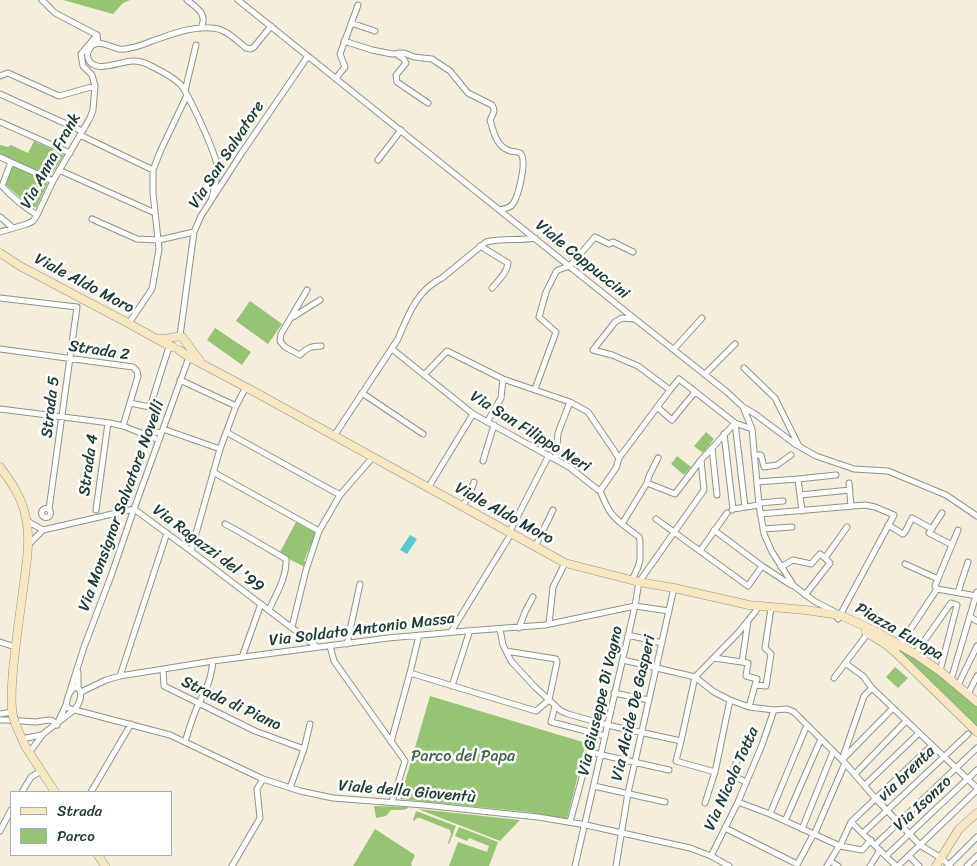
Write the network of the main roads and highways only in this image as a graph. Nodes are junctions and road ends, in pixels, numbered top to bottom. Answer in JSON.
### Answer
{"nodes":[{"id":1,"x":0,"y":253,"type":"edge"},
{"id":2,"x":80,"y":298,"type":"junction"},
{"id":3,"x":77,"y":307,"type":"road end"},
{"id":4,"x":177,"y":343,"type":"junction"},
{"id":5,"x":203,"y":364,"type":"junction"},
{"id":6,"x":0,"y":467,"type":"edge"},
{"id":7,"x":818,"y":612,"type":"joint"},
{"id":8,"x":894,"y":646,"type":"junction"},
{"id":9,"x":977,"y":702,"type":"edge"},
{"id":10,"x":977,"y":732,"type":"edge"},
{"id":11,"x":54,"y":791,"type":"edge"},
{"id":12,"x":977,"y":813,"type":"edge"},
{"id":13,"x":936,"y":866,"type":"edge"}],
"edges":[{"from":1,"to":2,"type":"main road","name":"Viale Aldo Moro"},
{"from":2,"to":3,"type":"main road"},
{"from":2,"to":4,"type":"main road","name":"Viale Aldo Moro"},
{"from":4,"to":5,"type":"main road","name":"Viale Aldo Moro"},
{"from":4,"to":5,"type":"main road","name":"Viale Aldo Moro"},
{"from":5,"to":7,"type":"main road","name":"Viale Aldo Moro"},
{"from":6,"to":11,"type":"main road"},
{"from":7,"to":8,"type":"main road","name":"Piazza Europa"},
{"from":8,"to":9,"type":"main road","name":"Piazza Europa"},
{"from":8,"to":10,"type":"main road","name":"Piazza Europa"},
{"from":12,"to":13,"type":"main road"}]}
